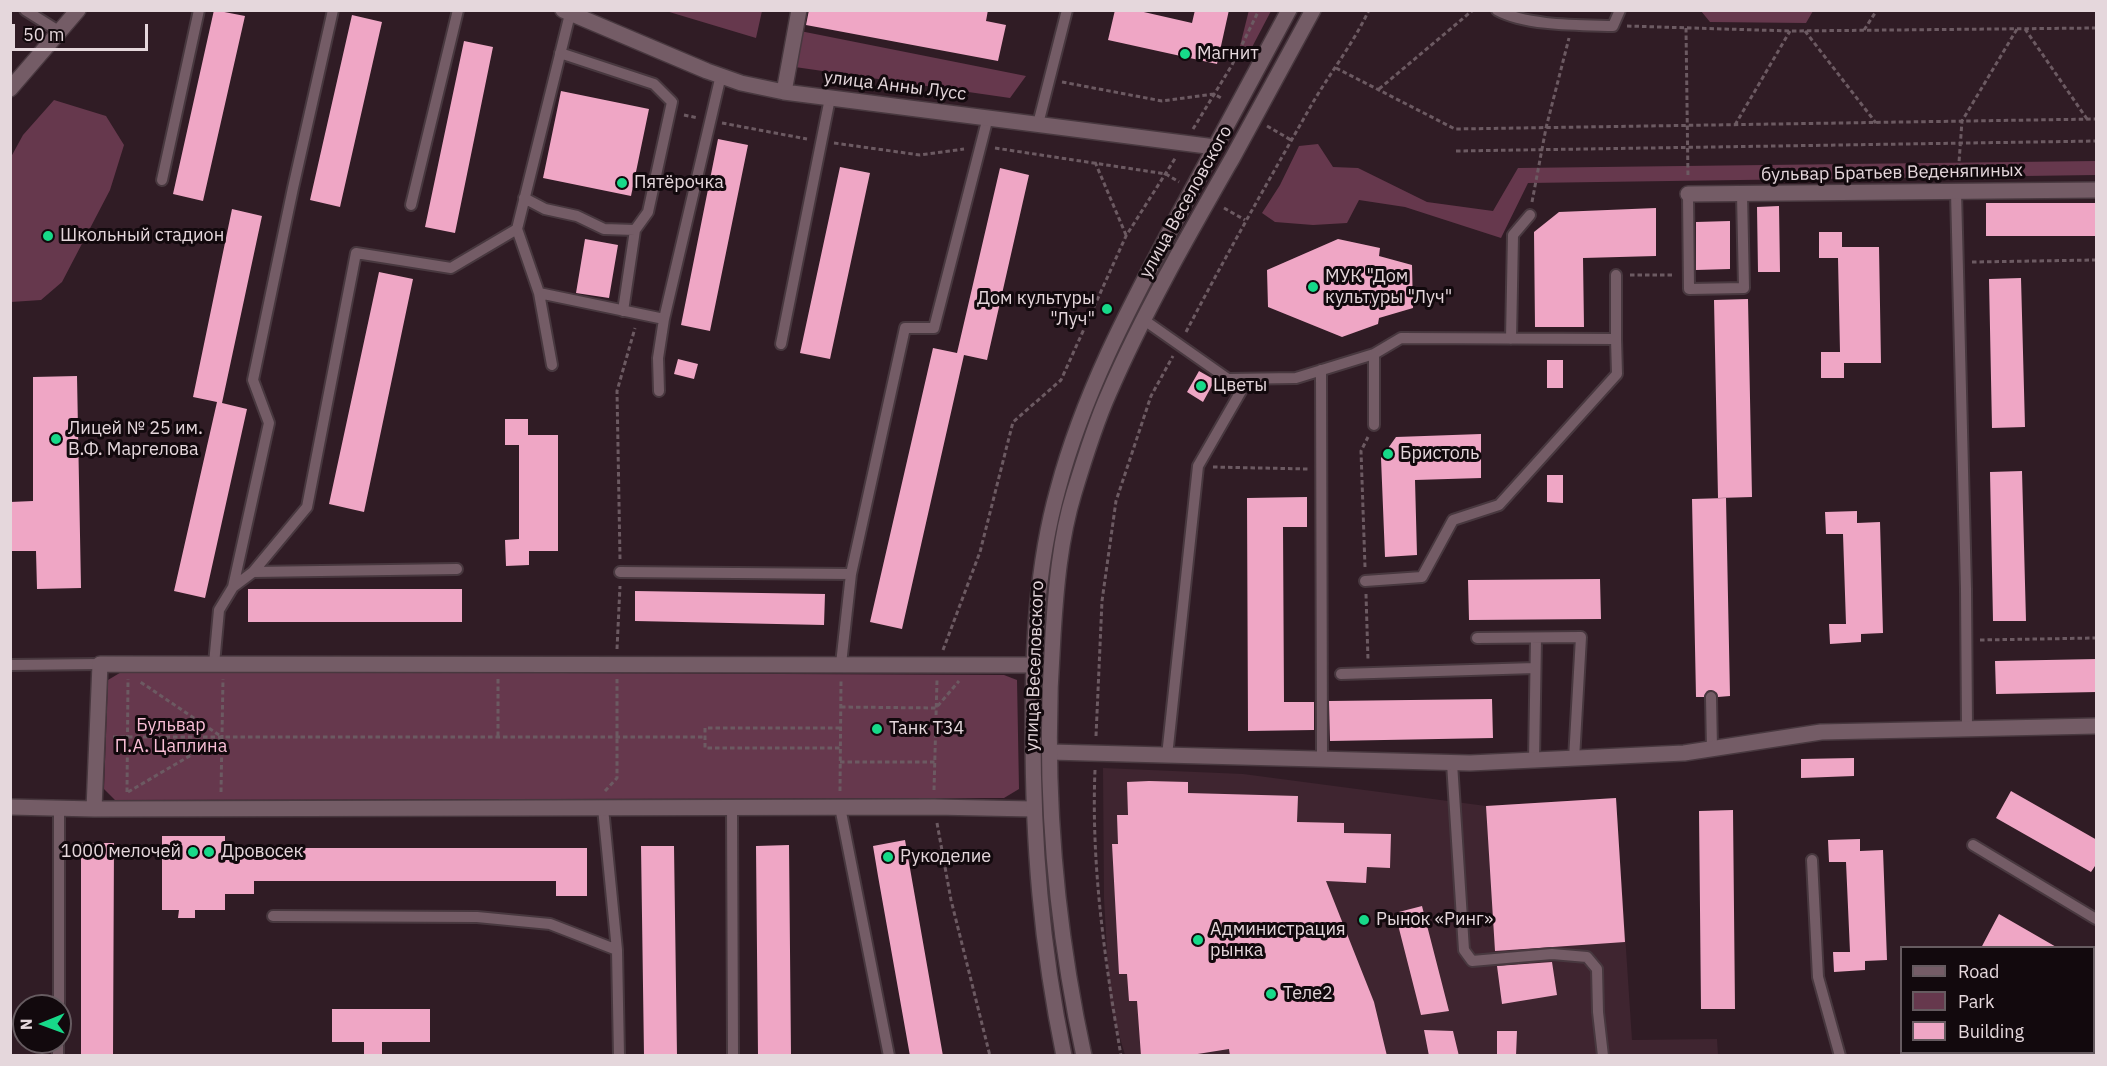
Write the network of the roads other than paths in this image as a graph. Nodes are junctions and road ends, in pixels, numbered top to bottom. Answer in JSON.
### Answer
{"nodes":[{"id":1,"x":25,"y":10,"type":"edge"},
{"id":2,"x":78,"y":10,"type":"edge"},
{"id":3,"x":199,"y":10,"type":"edge"},
{"id":4,"x":333,"y":10,"type":"edge"},
{"id":5,"x":458,"y":10,"type":"edge"},
{"id":6,"x":799,"y":10,"type":"edge"},
{"id":7,"x":1067,"y":10,"type":"edge"},
{"id":8,"x":1289,"y":10,"type":"edge"},
{"id":9,"x":1313,"y":10,"type":"edge"},
{"id":10,"x":1497,"y":10,"type":"edge"},
{"id":11,"x":1620,"y":10,"type":"edge"},
{"id":12,"x":567,"y":12,"type":"edge"},
{"id":13,"x":60,"y":32,"type":"junction"},
{"id":14,"x":560,"y":53,"type":"junction"},
{"id":15,"x":721,"y":75,"type":"junction"},
{"id":16,"x":10,"y":89,"type":"edge"},
{"id":17,"x":784,"y":92,"type":"junction"},
{"id":18,"x":830,"y":98,"type":"junction"},
{"id":19,"x":988,"y":117,"type":"junction"},
{"id":20,"x":1038,"y":124,"type":"junction"},
{"id":21,"x":1215,"y":147,"type":"junction"},
{"id":22,"x":1233,"y":156,"type":"junction"},
{"id":23,"x":162,"y":180,"type":"dead end"},
{"id":24,"x":1688,"y":188,"type":"joint"},
{"id":25,"x":2097,"y":190,"type":"edge"},
{"id":26,"x":1956,"y":192,"type":"junction"},
{"id":27,"x":1742,"y":194,"type":"junction"},
{"id":28,"x":524,"y":198,"type":"junction"},
{"id":29,"x":411,"y":206,"type":"dead end"},
{"id":30,"x":1530,"y":215,"type":"road end"},
{"id":31,"x":517,"y":229,"type":"junction"},
{"id":32,"x":635,"y":230,"type":"junction"},
{"id":33,"x":1616,"y":275,"type":"road end"},
{"id":34,"x":539,"y":293,"type":"junction"},
{"id":35,"x":624,"y":311,"type":"junction"},
{"id":36,"x":664,"y":319,"type":"junction"},
{"id":37,"x":1144,"y":320,"type":"junction"},
{"id":38,"x":1511,"y":339,"type":"junction"},
{"id":39,"x":1616,"y":339,"type":"junction"},
{"id":40,"x":781,"y":344,"type":"dead end"},
{"id":41,"x":1374,"y":354,"type":"junction"},
{"id":42,"x":552,"y":365,"type":"dead end"},
{"id":43,"x":1321,"y":370,"type":"junction"},
{"id":44,"x":1248,"y":379,"type":"junction"},
{"id":45,"x":659,"y":391,"type":"dead end"},
{"id":46,"x":1374,"y":425,"type":"road end"},
{"id":47,"x":457,"y":569,"type":"dead end"},
{"id":48,"x":253,"y":572,"type":"junction"},
{"id":49,"x":620,"y":572,"type":"dead end"},
{"id":50,"x":851,"y":574,"type":"junction"},
{"id":51,"x":1365,"y":581,"type":"road end"},
{"id":52,"x":233,"y":587,"type":"junction"},
{"id":53,"x":1536,"y":638,"type":"junction"},
{"id":54,"x":1477,"y":639,"type":"dead end"},
{"id":55,"x":99,"y":664,"type":"junction"},
{"id":56,"x":218,"y":664,"type":"junction"},
{"id":57,"x":841,"y":664,"type":"junction"},
{"id":58,"x":10,"y":665,"type":"edge"},
{"id":59,"x":1033,"y":665,"type":"junction"},
{"id":60,"x":1051,"y":666,"type":"junction"},
{"id":61,"x":1535,"y":668,"type":"junction"},
{"id":62,"x":1341,"y":674,"type":"dead end"},
{"id":63,"x":1712,"y":697,"type":"dead end"},
{"id":64,"x":2097,"y":726,"type":"edge"},
{"id":65,"x":1967,"y":729,"type":"junction"},
{"id":66,"x":1712,"y":749,"type":"junction"},
{"id":67,"x":1050,"y":752,"type":"junction"},
{"id":68,"x":1167,"y":756,"type":"junction"},
{"id":69,"x":1322,"y":759,"type":"junction"},
{"id":70,"x":1574,"y":759,"type":"junction"},
{"id":71,"x":1534,"y":761,"type":"junction"},
{"id":72,"x":1452,"y":763,"type":"junction"},
{"id":73,"x":10,"y":807,"type":"edge"},
{"id":74,"x":840,"y":807,"type":"junction"},
{"id":75,"x":60,"y":808,"type":"junction"},
{"id":76,"x":603,"y":808,"type":"junction"},
{"id":77,"x":732,"y":808,"type":"junction"},
{"id":78,"x":94,"y":809,"type":"junction"},
{"id":79,"x":1033,"y":809,"type":"junction"},
{"id":80,"x":1052,"y":810,"type":"junction"},
{"id":81,"x":1973,"y":845,"type":"dead end"},
{"id":82,"x":1812,"y":860,"type":"dead end"},
{"id":83,"x":273,"y":916,"type":"dead end"},
{"id":84,"x":2097,"y":919,"type":"edge"},
{"id":85,"x":617,"y":950,"type":"junction"},
{"id":86,"x":58,"y":994,"type":"edge"},
{"id":87,"x":619,"y":1056,"type":"edge"},
{"id":88,"x":733,"y":1056,"type":"edge"},
{"id":89,"x":889,"y":1056,"type":"edge"},
{"id":90,"x":1064,"y":1056,"type":"edge"},
{"id":91,"x":1084,"y":1056,"type":"edge"},
{"id":92,"x":1603,"y":1056,"type":"edge"},
{"id":93,"x":1840,"y":1056,"type":"edge"}],
"edges":[{"from":1,"to":13,"type":"lane"},
{"from":2,"to":13,"type":"street"},
{"from":3,"to":23,"type":"lane"},
{"from":4,"to":52,"type":"lane"},
{"from":5,"to":29,"type":"lane"},
{"from":6,"to":17,"type":"street"},
{"from":7,"to":20,"type":"lane"},
{"from":8,"to":21,"type":"street","name":"улица Веселовского"},
{"from":9,"to":22,"type":"street","name":"улица Веселовского"},
{"from":10,"to":11,"type":"lane"},
{"from":12,"to":14,"type":"lane"},
{"from":12,"to":15,"type":"street","name":"улица Анны Лусс"},
{"from":13,"to":16,"type":"street"},
{"from":14,"to":28,"type":"lane"},
{"from":14,"to":32,"type":"lane"},
{"from":15,"to":17,"type":"street","name":"улица Анны Лусс"},
{"from":15,"to":36,"type":"lane"},
{"from":17,"to":18,"type":"street","name":"улица Анны Лусс"},
{"from":18,"to":19,"type":"street","name":"улица Анны Лусс"},
{"from":18,"to":40,"type":"lane"},
{"from":19,"to":20,"type":"street","name":"улица Анны Лусс"},
{"from":19,"to":50,"type":"lane"},
{"from":20,"to":21,"type":"street","name":"улица Анны Лусс"},
{"from":21,"to":22,"type":"street","name":"улица Анны Лусс"},
{"from":21,"to":59,"type":"street","name":"улица Веселовского"},
{"from":22,"to":37,"type":"street","name":"улица Веселовского"},
{"from":24,"to":27,"type":"street","name":"бульвар Братьев Веденяпиных"},
{"from":24,"to":27,"type":"lane"},
{"from":25,"to":26,"type":"street","name":"бульвар Братьев Веденяпиных"},
{"from":26,"to":27,"type":"street","name":"бульвар Братьев Веденяпиных"},
{"from":26,"to":65,"type":"lane"},
{"from":28,"to":31,"type":"lane"},
{"from":28,"to":32,"type":"lane"},
{"from":30,"to":38,"type":"lane"},
{"from":31,"to":34,"type":"lane"},
{"from":31,"to":48,"type":"lane"},
{"from":32,"to":35,"type":"lane"},
{"from":33,"to":39,"type":"lane"},
{"from":34,"to":35,"type":"lane"},
{"from":34,"to":42,"type":"lane"},
{"from":35,"to":36,"type":"lane"},
{"from":36,"to":45,"type":"lane"},
{"from":37,"to":44,"type":"lane"},
{"from":37,"to":60,"type":"street","name":"улица Веселовского"},
{"from":38,"to":39,"type":"lane"},
{"from":38,"to":41,"type":"lane"},
{"from":39,"to":51,"type":"lane"},
{"from":41,"to":43,"type":"lane"},
{"from":41,"to":46,"type":"lane"},
{"from":43,"to":44,"type":"lane"},
{"from":43,"to":69,"type":"lane"},
{"from":44,"to":68,"type":"lane"},
{"from":47,"to":48,"type":"lane"},
{"from":48,"to":52,"type":"lane"},
{"from":49,"to":50,"type":"lane"},
{"from":50,"to":57,"type":"lane"},
{"from":52,"to":56,"type":"lane"},
{"from":53,"to":54,"type":"lane"},
{"from":53,"to":61,"type":"lane"},
{"from":53,"to":70,"type":"lane"},
{"from":55,"to":56,"type":"street"},
{"from":55,"to":58,"type":"lane"},
{"from":55,"to":78,"type":"street"},
{"from":56,"to":57,"type":"street"},
{"from":57,"to":59,"type":"street"},
{"from":59,"to":60,"type":"street"},
{"from":59,"to":79,"type":"street","name":"улица Веселовского"},
{"from":60,"to":67,"type":"street","name":"улица Веселовского"},
{"from":61,"to":62,"type":"lane"},
{"from":61,"to":71,"type":"lane"},
{"from":63,"to":66,"type":"lane"},
{"from":64,"to":65,"type":"street"},
{"from":65,"to":66,"type":"street"},
{"from":66,"to":70,"type":"street"},
{"from":67,"to":68,"type":"street"},
{"from":67,"to":80,"type":"street","name":"улица Веселовского"},
{"from":68,"to":69,"type":"street"},
{"from":69,"to":72,"type":"street"},
{"from":70,"to":71,"type":"street"},
{"from":71,"to":72,"type":"street"},
{"from":72,"to":92,"type":"lane"},
{"from":73,"to":75,"type":"street"},
{"from":74,"to":77,"type":"street"},
{"from":74,"to":79,"type":"street"},
{"from":74,"to":89,"type":"lane"},
{"from":75,"to":78,"type":"street"},
{"from":75,"to":86,"type":"lane"},
{"from":76,"to":77,"type":"street"},
{"from":76,"to":78,"type":"street"},
{"from":76,"to":85,"type":"lane"},
{"from":77,"to":88,"type":"lane"},
{"from":79,"to":80,"type":"street"},
{"from":79,"to":90,"type":"street","name":"улица Веселовского"},
{"from":80,"to":91,"type":"street","name":"улица Веселовского"},
{"from":81,"to":84,"type":"lane"},
{"from":82,"to":93,"type":"lane"},
{"from":83,"to":85,"type":"lane"},
{"from":85,"to":87,"type":"lane"}]}
